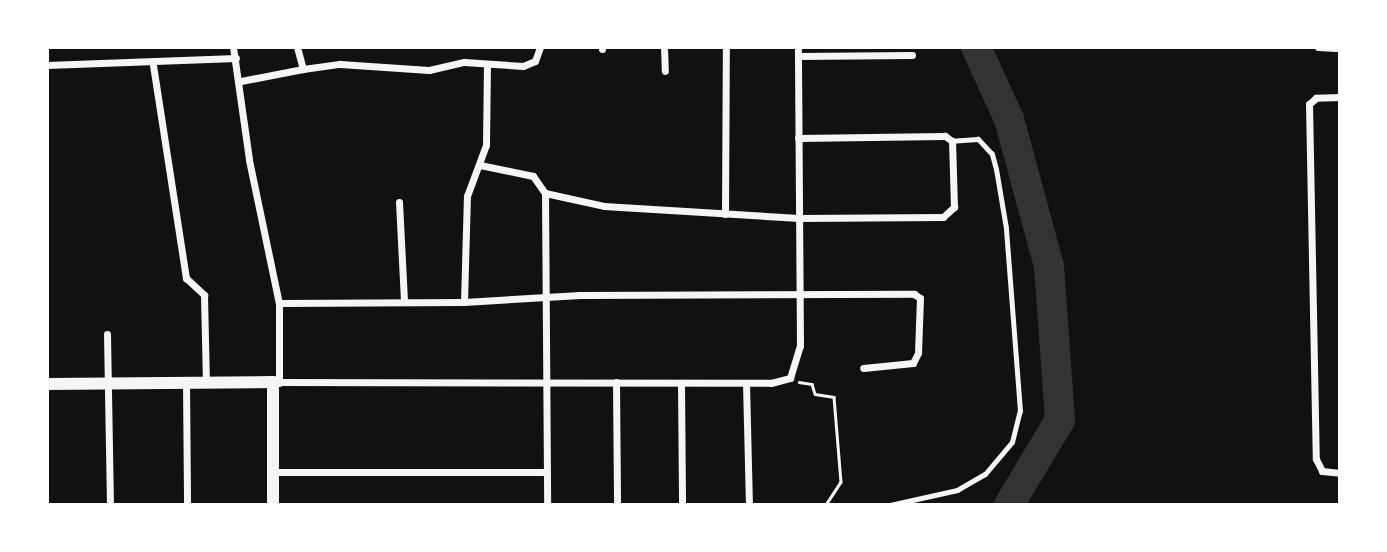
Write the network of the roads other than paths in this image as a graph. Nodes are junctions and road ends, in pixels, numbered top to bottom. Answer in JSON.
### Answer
{"nodes":[{"id":1,"x":233,"y":47,"type":"edge"},
{"id":2,"x":297,"y":47,"type":"edge"},
{"id":3,"x":540,"y":47,"type":"edge"},
{"id":4,"x":664,"y":47,"type":"edge"},
{"id":5,"x":726,"y":47,"type":"edge"},
{"id":6,"x":798,"y":47,"type":"edge"},
{"id":7,"x":1318,"y":47,"type":"edge"},
{"id":8,"x":1340,"y":48,"type":"edge"},
{"id":9,"x":869,"y":51,"type":"edge"},
{"id":10,"x":912,"y":55,"type":"dead end"},
{"id":11,"x":798,"y":56,"type":"junction"},
{"id":12,"x":236,"y":58,"type":"junction"},
{"id":13,"x":487,"y":64,"type":"junction"},
{"id":14,"x":47,"y":65,"type":"edge"},
{"id":15,"x":153,"y":65,"type":"junction"},
{"id":16,"x":303,"y":69,"type":"junction"},
{"id":17,"x":665,"y":71,"type":"dead end"},
{"id":18,"x":241,"y":81,"type":"junction"},
{"id":19,"x":1340,"y":97,"type":"edge"},
{"id":20,"x":799,"y":138,"type":"junction"},
{"id":21,"x":952,"y":141,"type":"junction"},
{"id":22,"x":480,"y":165,"type":"junction"},
{"id":23,"x":545,"y":192,"type":"junction"},
{"id":24,"x":399,"y":202,"type":"dead end"},
{"id":25,"x":725,"y":214,"type":"junction"},
{"id":26,"x":799,"y":218,"type":"junction"},
{"id":27,"x":799,"y":296,"type":"junction"},
{"id":28,"x":543,"y":297,"type":"junction"},
{"id":29,"x":404,"y":302,"type":"junction"},
{"id":30,"x":464,"y":302,"type":"junction"},
{"id":31,"x":279,"y":303,"type":"junction"},
{"id":32,"x":107,"y":334,"type":"dead end"},
{"id":33,"x":863,"y":368,"type":"dead end"},
{"id":34,"x":276,"y":382,"type":"junction"},
{"id":35,"x":543,"y":382,"type":"junction"},
{"id":36,"x":616,"y":382,"type":"junction"},
{"id":37,"x":186,"y":383,"type":"junction"},
{"id":38,"x":206,"y":383,"type":"junction"},
{"id":39,"x":681,"y":383,"type":"junction"},
{"id":40,"x":746,"y":383,"type":"junction"},
{"id":41,"x":47,"y":384,"type":"edge"},
{"id":42,"x":108,"y":384,"type":"junction"},
{"id":43,"x":273,"y":472,"type":"junction"},
{"id":44,"x":546,"y":472,"type":"junction"},
{"id":45,"x":1340,"y":472,"type":"edge"},
{"id":46,"x":110,"y":505,"type":"edge"},
{"id":47,"x":187,"y":505,"type":"edge"},
{"id":48,"x":274,"y":505,"type":"edge"},
{"id":49,"x":547,"y":505,"type":"edge"},
{"id":50,"x":617,"y":505,"type":"edge"},
{"id":51,"x":682,"y":505,"type":"edge"},
{"id":52,"x":749,"y":505,"type":"edge"},
{"id":53,"x":890,"y":505,"type":"edge"}],
"edges":[{"from":1,"to":12,"type":"street"},
{"from":2,"to":16,"type":"street"},
{"from":3,"to":13,"type":"street"},
{"from":4,"to":17,"type":"street"},
{"from":5,"to":25,"type":"street"},
{"from":6,"to":11,"type":"street"},
{"from":7,"to":8,"type":"street"},
{"from":9,"to":10,"type":"street"},
{"from":9,"to":11,"type":"street"},
{"from":11,"to":20,"type":"street"},
{"from":12,"to":15,"type":"street"},
{"from":12,"to":18,"type":"street"},
{"from":13,"to":16,"type":"street"},
{"from":13,"to":22,"type":"street"},
{"from":14,"to":15,"type":"street"},
{"from":15,"to":38,"type":"street"},
{"from":16,"to":18,"type":"street"},
{"from":18,"to":31,"type":"street"},
{"from":19,"to":45,"type":"street"},
{"from":20,"to":21,"type":"street"},
{"from":20,"to":26,"type":"street"},
{"from":21,"to":26,"type":"street"},
{"from":21,"to":53,"type":"lane"},
{"from":22,"to":23,"type":"street"},
{"from":22,"to":30,"type":"street"},
{"from":23,"to":25,"type":"street"},
{"from":23,"to":28,"type":"street"},
{"from":24,"to":29,"type":"street"},
{"from":25,"to":26,"type":"street"},
{"from":26,"to":27,"type":"street"},
{"from":27,"to":28,"type":"street"},
{"from":27,"to":33,"type":"street"},
{"from":27,"to":40,"type":"street"},
{"from":28,"to":30,"type":"street"},
{"from":28,"to":35,"type":"street"},
{"from":29,"to":30,"type":"street"},
{"from":29,"to":31,"type":"street"},
{"from":31,"to":34,"type":"street"},
{"from":32,"to":42,"type":"street"},
{"from":34,"to":35,"type":"street"},
{"from":34,"to":38,"type":"street"},
{"from":34,"to":43,"type":"street"},
{"from":35,"to":36,"type":"street"},
{"from":35,"to":44,"type":"street"},
{"from":36,"to":39,"type":"street"},
{"from":36,"to":50,"type":"street"},
{"from":37,"to":38,"type":"street"},
{"from":37,"to":42,"type":"street"},
{"from":37,"to":47,"type":"street"},
{"from":39,"to":40,"type":"street"},
{"from":39,"to":51,"type":"street"},
{"from":40,"to":52,"type":"street"},
{"from":41,"to":42,"type":"street"},
{"from":42,"to":46,"type":"street"},
{"from":43,"to":44,"type":"street"},
{"from":43,"to":48,"type":"street"},
{"from":44,"to":49,"type":"street"}]}
